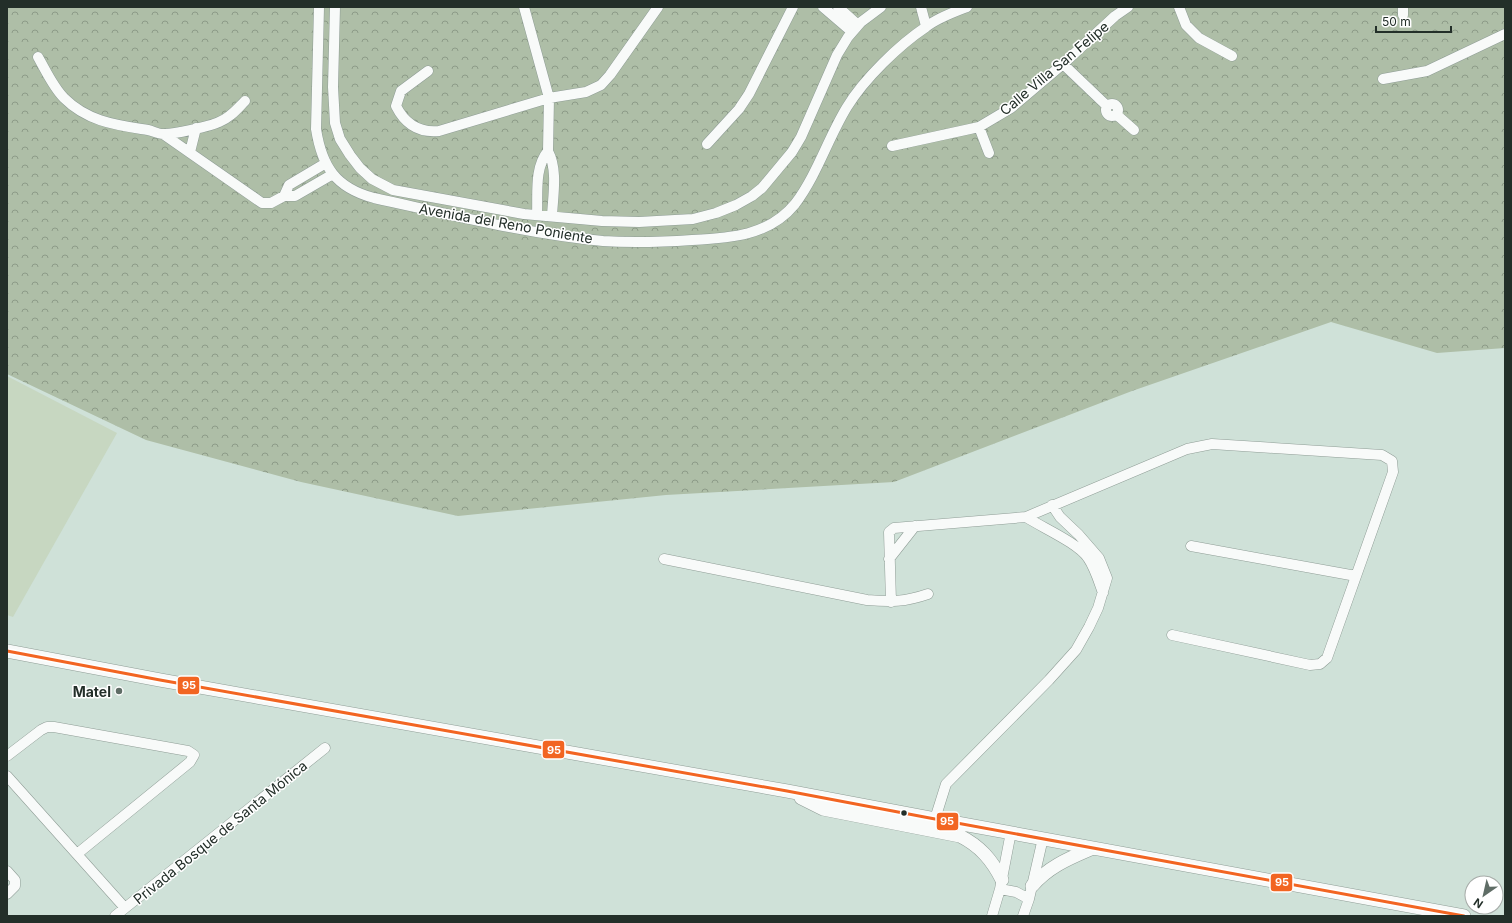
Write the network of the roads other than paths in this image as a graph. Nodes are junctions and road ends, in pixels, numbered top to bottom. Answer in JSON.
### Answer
{"nodes":[{"id":1,"x":319,"y":7,"type":"edge"},
{"id":2,"x":335,"y":7,"type":"edge"},
{"id":3,"x":524,"y":7,"type":"edge"},
{"id":4,"x":658,"y":7,"type":"edge"},
{"id":5,"x":793,"y":7,"type":"edge"},
{"id":6,"x":824,"y":7,"type":"edge"},
{"id":7,"x":838,"y":7,"type":"edge"},
{"id":8,"x":881,"y":7,"type":"edge"},
{"id":9,"x":921,"y":7,"type":"edge"},
{"id":10,"x":967,"y":7,"type":"edge"},
{"id":11,"x":1179,"y":7,"type":"edge"},
{"id":12,"x":1123,"y":8,"type":"edge"},
{"id":13,"x":926,"y":26,"type":"junction"},
{"id":14,"x":855,"y":28,"type":"junction"},
{"id":15,"x":1505,"y":34,"type":"edge"},
{"id":16,"x":1232,"y":56,"type":"dead end"},
{"id":17,"x":38,"y":57,"type":"dead end"},
{"id":18,"x":1063,"y":64,"type":"junction"},
{"id":19,"x":428,"y":71,"type":"dead end"},
{"id":20,"x":1383,"y":78,"type":"dead end"},
{"id":21,"x":549,"y":98,"type":"junction"},
{"id":22,"x":245,"y":101,"type":"dead end"},
{"id":23,"x":979,"y":127,"type":"junction"},
{"id":24,"x":196,"y":128,"type":"junction"},
{"id":25,"x":1134,"y":130,"type":"dead end"},
{"id":26,"x":163,"y":134,"type":"junction"},
{"id":27,"x":707,"y":144,"type":"dead end"},
{"id":28,"x":892,"y":146,"type":"dead end"},
{"id":29,"x":548,"y":151,"type":"junction"},
{"id":30,"x":190,"y":152,"type":"junction"},
{"id":31,"x":989,"y":153,"type":"dead end"},
{"id":32,"x":326,"y":163,"type":"junction"},
{"id":33,"x":333,"y":174,"type":"junction"},
{"id":34,"x":284,"y":196,"type":"junction"},
{"id":35,"x":537,"y":215,"type":"junction"},
{"id":36,"x":552,"y":216,"type":"junction"},
{"id":37,"x":1052,"y":505,"type":"junction"},
{"id":38,"x":1026,"y":517,"type":"junction"},
{"id":39,"x":916,"y":526,"type":"junction"},
{"id":40,"x":1191,"y":546,"type":"dead end"},
{"id":41,"x":889,"y":558,"type":"junction"},
{"id":42,"x":664,"y":560,"type":"dead end"},
{"id":43,"x":1356,"y":576,"type":"junction"},
{"id":44,"x":1103,"y":593,"type":"junction"},
{"id":45,"x":928,"y":594,"type":"dead end"},
{"id":46,"x":891,"y":602,"type":"junction"},
{"id":47,"x":1172,"y":636,"type":"dead end"},
{"id":48,"x":7,"y":651,"type":"edge"},
{"id":49,"x":325,"y":748,"type":"dead end"},
{"id":50,"x":7,"y":756,"type":"edge"},
{"id":51,"x":7,"y":776,"type":"edge"},
{"id":52,"x":787,"y":791,"type":"junction"},
{"id":53,"x":935,"y":819,"type":"junction"},
{"id":54,"x":1011,"y":832,"type":"junction"},
{"id":55,"x":1043,"y":838,"type":"junction"},
{"id":56,"x":1093,"y":848,"type":"junction"},
{"id":57,"x":77,"y":854,"type":"junction"},
{"id":58,"x":7,"y":871,"type":"edge"},
{"id":59,"x":1001,"y":885,"type":"junction"},
{"id":60,"x":1032,"y":886,"type":"junction"},
{"id":61,"x":7,"y":894,"type":"edge"},
{"id":62,"x":1029,"y":899,"type":"junction"},
{"id":63,"x":125,"y":908,"type":"junction"},
{"id":64,"x":115,"y":916,"type":"edge"},
{"id":65,"x":992,"y":916,"type":"edge"},
{"id":66,"x":1023,"y":916,"type":"edge"},
{"id":67,"x":1464,"y":916,"type":"edge"}],
"edges":[{"from":1,"to":32,"type":"street","name":"Avenida del Reno Poniente"},
{"from":2,"to":35,"type":"street","name":"Avenida del Reno Poniente"},
{"from":3,"to":21,"type":"street"},
{"from":4,"to":21,"type":"street"},
{"from":5,"to":27,"type":"street"},
{"from":6,"to":14,"type":"street"},
{"from":7,"to":14,"type":"street"},
{"from":8,"to":14,"type":"street","name":"Avenida del Reno Poniente"},
{"from":9,"to":13,"type":"street"},
{"from":10,"to":13,"type":"street","name":"Avenida del Reno Poniente"},
{"from":11,"to":16,"type":"street"},
{"from":12,"to":18,"type":"street","name":"Calle Villa San Felipe"},
{"from":13,"to":33,"type":"street","name":"Avenida del Reno Poniente"},
{"from":14,"to":36,"type":"street","name":"Avenida del Reno Poniente"},
{"from":15,"to":20,"type":"street"},
{"from":17,"to":26,"type":"street"},
{"from":18,"to":23,"type":"street","name":"Calle Villa San Felipe"},
{"from":18,"to":25,"type":"street"},
{"from":19,"to":21,"type":"street"},
{"from":21,"to":29,"type":"street"},
{"from":22,"to":24,"type":"street"},
{"from":23,"to":28,"type":"street","name":"Calle Villa San Felipe"},
{"from":23,"to":31,"type":"street"},
{"from":24,"to":26,"type":"street"},
{"from":24,"to":30,"type":"street"},
{"from":26,"to":30,"type":"street"},
{"from":29,"to":35,"type":"street"},
{"from":29,"to":36,"type":"street"},
{"from":30,"to":34,"type":"street"},
{"from":32,"to":33,"type":"street","name":"Avenida del Reno Poniente"},
{"from":32,"to":34,"type":"street"},
{"from":33,"to":34,"type":"street"},
{"from":35,"to":36,"type":"street","name":"Avenida del Reno Poniente"},
{"from":37,"to":38,"type":"street"},
{"from":37,"to":43,"type":"street"},
{"from":37,"to":44,"type":"street"},
{"from":38,"to":39,"type":"street"},
{"from":38,"to":44,"type":"street"},
{"from":39,"to":41,"type":"street"},
{"from":39,"to":41,"type":"street"},
{"from":40,"to":43,"type":"street"},
{"from":41,"to":46,"type":"street"},
{"from":42,"to":46,"type":"street"},
{"from":43,"to":47,"type":"street"},
{"from":44,"to":53,"type":"street"},
{"from":45,"to":46,"type":"street"},
{"from":48,"to":52,"type":"street"},
{"from":49,"to":63,"type":"street","name":"Privada Bosque de Santa Mónica"},
{"from":50,"to":57,"type":"street"},
{"from":51,"to":57,"type":"street"},
{"from":52,"to":53,"type":"street"},
{"from":52,"to":59,"type":"street"},
{"from":53,"to":54,"type":"street"},
{"from":54,"to":55,"type":"street"},
{"from":54,"to":59,"type":"street"},
{"from":55,"to":56,"type":"street"},
{"from":55,"to":60,"type":"street"},
{"from":56,"to":60,"type":"street"},
{"from":56,"to":67,"type":"street"},
{"from":57,"to":63,"type":"street"},
{"from":58,"to":61,"type":"street"},
{"from":59,"to":62,"type":"street"},
{"from":59,"to":65,"type":"street"},
{"from":60,"to":62,"type":"street"},
{"from":62,"to":66,"type":"street"},
{"from":63,"to":64,"type":"street","name":"Privada Bosque de Santa Mónica"}]}
